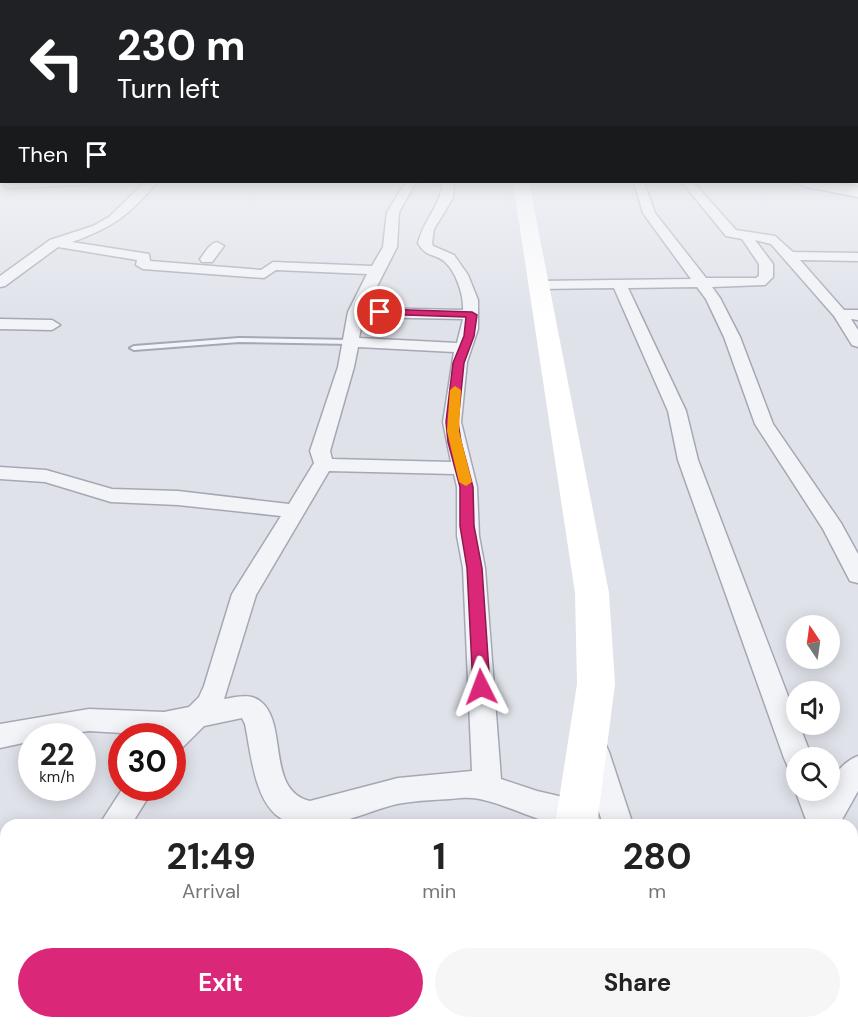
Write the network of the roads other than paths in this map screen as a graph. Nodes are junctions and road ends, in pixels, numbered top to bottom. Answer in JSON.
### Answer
{"nodes":[{"id":1,"x":109,"y":222,"type":"edge"},
{"id":2,"x":392,"y":222,"type":"edge"},
{"id":3,"x":432,"y":222,"type":"edge"},
{"id":4,"x":528,"y":222,"type":"edge"},
{"id":5,"x":656,"y":222,"type":"edge"},
{"id":6,"x":722,"y":222,"type":"edge"},
{"id":7,"x":746,"y":236,"type":"junction"},
{"id":8,"x":55,"y":243,"type":"junction"},
{"id":9,"x":155,"y":246,"type":"dead end"},
{"id":10,"x":217,"y":246,"type":"dead end"},
{"id":11,"x":789,"y":256,"type":"junction"},
{"id":12,"x":858,"y":256,"type":"edge"},
{"id":13,"x":142,"y":257,"type":"junction"},
{"id":14,"x":204,"y":264,"type":"junction"},
{"id":15,"x":376,"y":270,"type":"junction"},
{"id":16,"x":0,"y":283,"type":"edge"},
{"id":17,"x":702,"y":284,"type":"junction"},
{"id":18,"x":538,"y":285,"type":"junction"},
{"id":19,"x":620,"y":286,"type":"junction"},
{"id":20,"x":357,"y":312,"type":"junction"},
{"id":21,"x":840,"y":314,"type":"junction"},
{"id":22,"x":472,"y":315,"type":"junction"},
{"id":23,"x":858,"y":315,"type":"edge"},
{"id":24,"x":0,"y":324,"type":"edge"},
{"id":25,"x":52,"y":325,"type":"dead end"},
{"id":26,"x":351,"y":342,"type":"junction"},
{"id":27,"x":858,"y":342,"type":"edge"},
{"id":28,"x":134,"y":348,"type":"dead end"},
{"id":29,"x":464,"y":348,"type":"junction"},
{"id":30,"x":324,"y":463,"type":"junction"},
{"id":31,"x":462,"y":468,"type":"junction"},
{"id":32,"x":0,"y":472,"type":"edge"},
{"id":33,"x":294,"y":511,"type":"junction"},
{"id":34,"x":858,"y":575,"type":"edge"},
{"id":35,"x":195,"y":718,"type":"junction"},
{"id":36,"x":186,"y":727,"type":"edge"},
{"id":37,"x":589,"y":734,"type":"junction"},
{"id":38,"x":0,"y":736,"type":"edge"},
{"id":39,"x":794,"y":747,"type":"edge"},
{"id":40,"x":858,"y":769,"type":"edge"},
{"id":41,"x":487,"y":787,"type":"junction"},
{"id":42,"x":131,"y":801,"type":"edge"},
{"id":43,"x":814,"y":801,"type":"edge"},
{"id":44,"x":118,"y":819,"type":"edge"},
{"id":45,"x":577,"y":819,"type":"edge"},
{"id":46,"x":616,"y":819,"type":"edge"},
{"id":47,"x":822,"y":819,"type":"edge"},
{"id":48,"x":826,"y":819,"type":"edge"}],
"edges":[{"from":1,"to":8,"type":"street"},
{"from":2,"to":15,"type":"street"},
{"from":3,"to":22,"type":"street"},
{"from":4,"to":18,"type":"main road"},
{"from":5,"to":17,"type":"street"},
{"from":6,"to":7,"type":"street"},
{"from":7,"to":11,"type":"street"},
{"from":7,"to":17,"type":"street"},
{"from":8,"to":13,"type":"street"},
{"from":8,"to":16,"type":"street"},
{"from":9,"to":13,"type":"street"},
{"from":10,"to":14,"type":"street"},
{"from":11,"to":12,"type":"street"},
{"from":11,"to":21,"type":"street"},
{"from":13,"to":14,"type":"street"},
{"from":14,"to":15,"type":"street"},
{"from":15,"to":20,"type":"street"},
{"from":17,"to":19,"type":"street"},
{"from":17,"to":34,"type":"street"},
{"from":18,"to":19,"type":"street"},
{"from":18,"to":37,"type":"main road"},
{"from":19,"to":39,"type":"street"},
{"from":20,"to":22,"type":"street"},
{"from":20,"to":26,"type":"street"},
{"from":21,"to":23,"type":"street"},
{"from":21,"to":27,"type":"street"},
{"from":22,"to":29,"type":"street"},
{"from":24,"to":25,"type":"street"},
{"from":26,"to":28,"type":"lane"},
{"from":26,"to":29,"type":"street"},
{"from":26,"to":30,"type":"street"},
{"from":29,"to":31,"type":"street"},
{"from":30,"to":31,"type":"street"},
{"from":30,"to":33,"type":"street"},
{"from":31,"to":41,"type":"street"},
{"from":32,"to":33,"type":"street"},
{"from":33,"to":35,"type":"street"},
{"from":35,"to":36,"type":"street"},
{"from":35,"to":38,"type":"street"},
{"from":35,"to":41,"type":"street"},
{"from":37,"to":45,"type":"main road"},
{"from":37,"to":46,"type":"street"},
{"from":40,"to":48,"type":"street"},
{"from":41,"to":45,"type":"street"},
{"from":42,"to":44,"type":"street"},
{"from":43,"to":47,"type":"street"}]}
